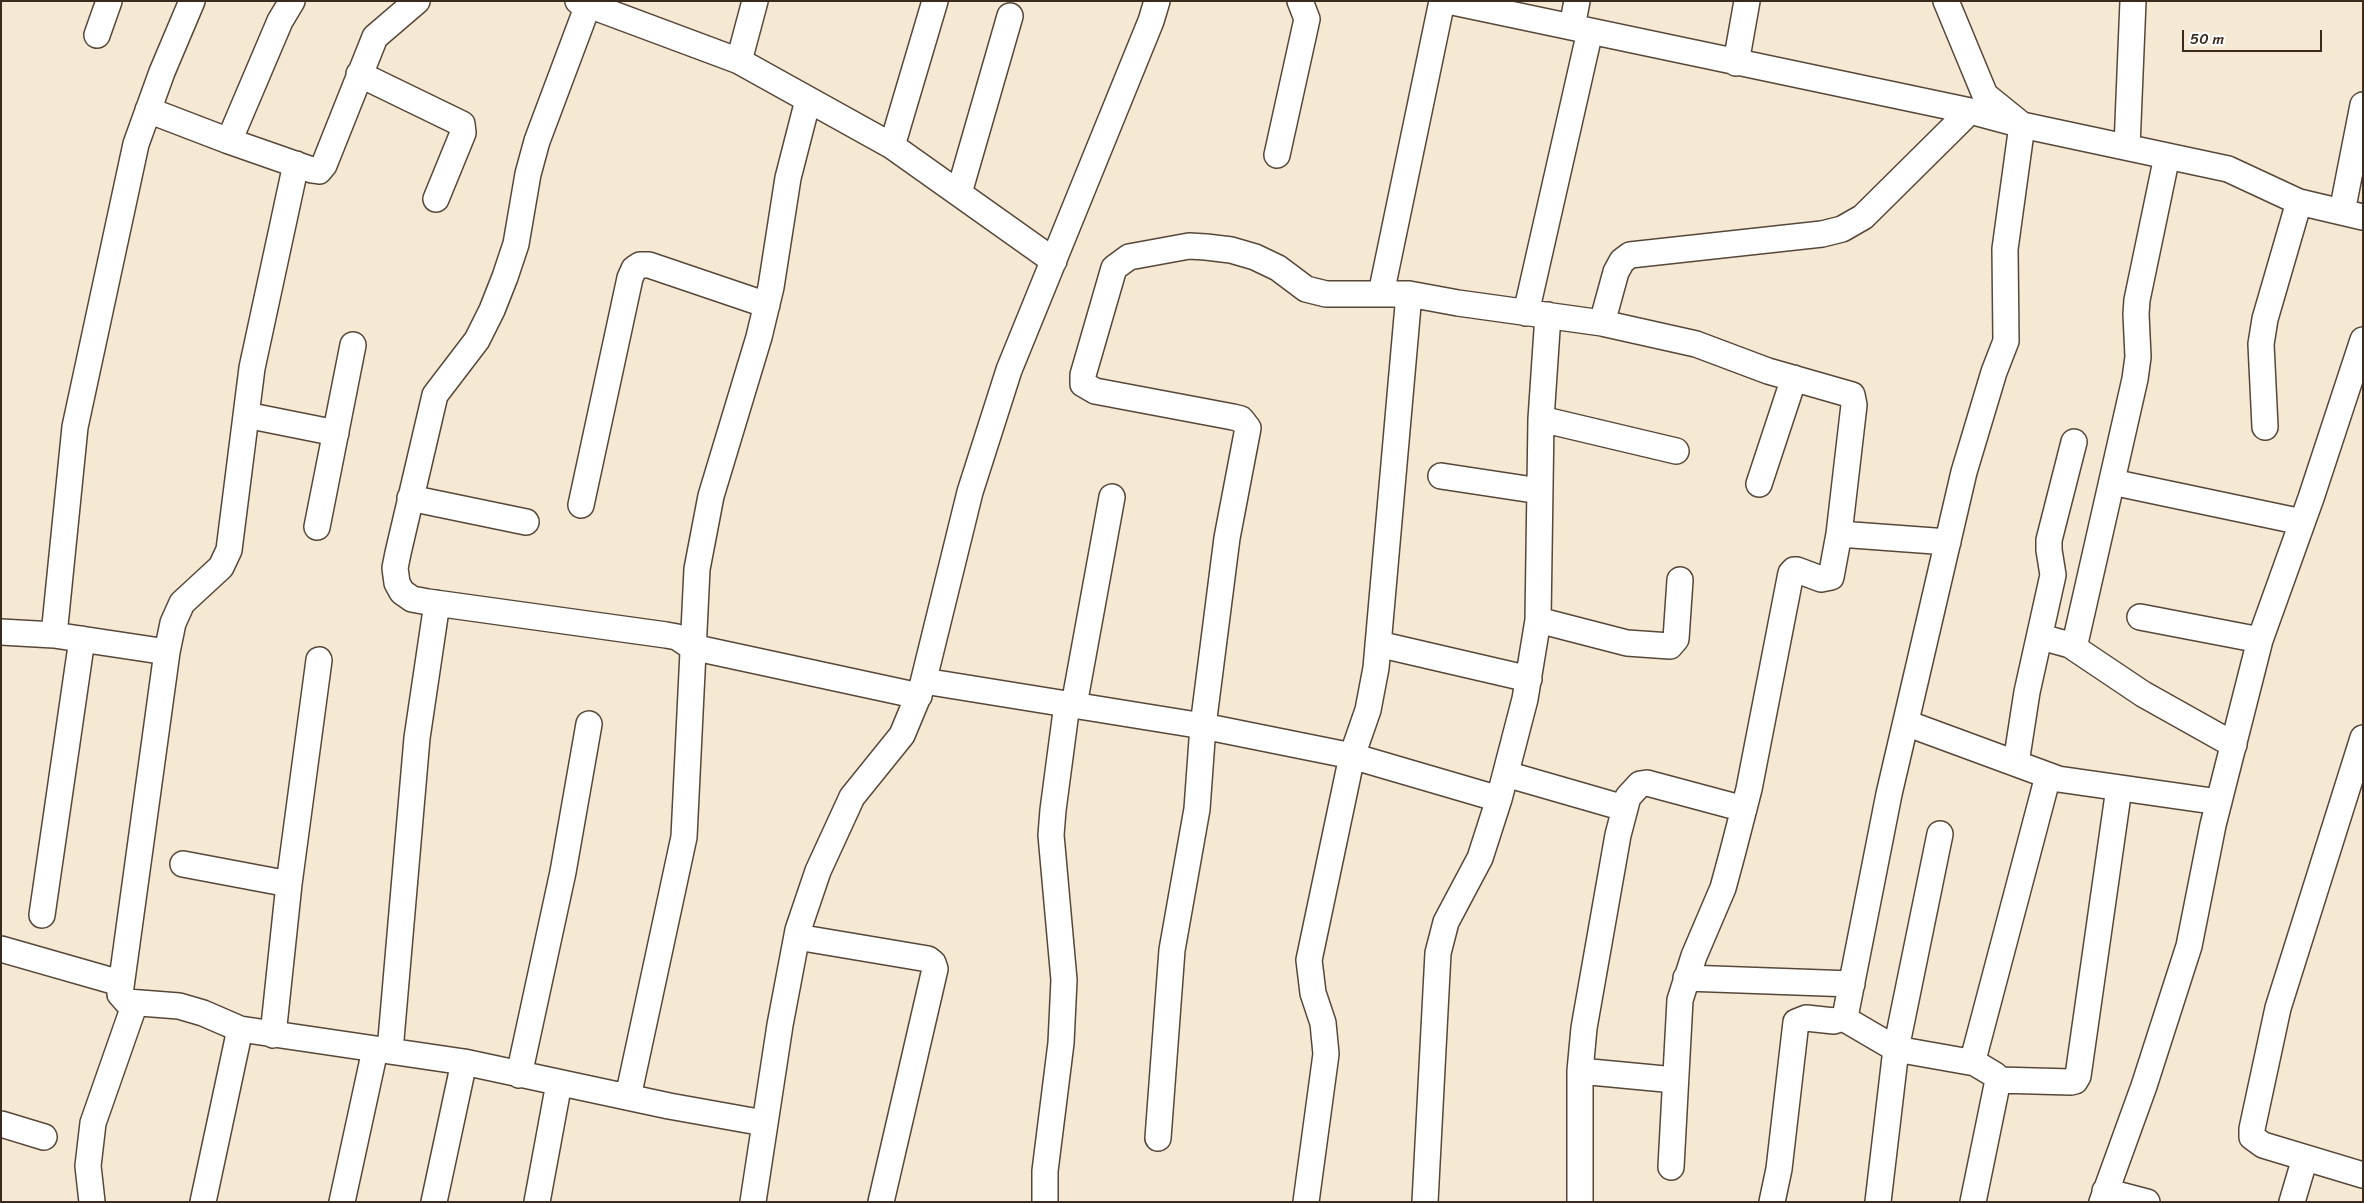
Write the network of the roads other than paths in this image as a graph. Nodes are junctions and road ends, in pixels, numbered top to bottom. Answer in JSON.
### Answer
{"nodes":[{"id":1,"x":109,"y":1,"type":"edge"},
{"id":2,"x":192,"y":1,"type":"edge"},
{"id":3,"x":292,"y":1,"type":"edge"},
{"id":4,"x":417,"y":1,"type":"edge"},
{"id":5,"x":755,"y":1,"type":"edge"},
{"id":6,"x":935,"y":1,"type":"edge"},
{"id":7,"x":1157,"y":1,"type":"edge"},
{"id":8,"x":1300,"y":1,"type":"edge"},
{"id":9,"x":1442,"y":1,"type":"edge"},
{"id":10,"x":1448,"y":1,"type":"edge"},
{"id":11,"x":1577,"y":1,"type":"edge"},
{"id":12,"x":1747,"y":1,"type":"edge"},
{"id":13,"x":1946,"y":1,"type":"edge"},
{"id":14,"x":2133,"y":1,"type":"edge"},
{"id":15,"x":583,"y":3,"type":"edge"},
{"id":16,"x":1506,"y":7,"type":"edge"},
{"id":17,"x":1010,"y":16,"type":"dead end"},
{"id":18,"x":1581,"y":29,"type":"junction"},
{"id":19,"x":97,"y":35,"type":"dead end"},
{"id":20,"x":739,"y":61,"type":"junction"},
{"id":21,"x":1736,"y":63,"type":"junction"},
{"id":22,"x":359,"y":74,"type":"junction"},
{"id":23,"x":808,"y":100,"type":"junction"},
{"id":24,"x":2363,"y":105,"type":"edge"},
{"id":25,"x":148,"y":110,"type":"junction"},
{"id":26,"x":1970,"y":111,"type":"junction"},
{"id":27,"x":2022,"y":125,"type":"junction"},
{"id":28,"x":230,"y":141,"type":"junction"},
{"id":29,"x":892,"y":146,"type":"junction"},
{"id":30,"x":2127,"y":147,"type":"junction"},
{"id":31,"x":1277,"y":155,"type":"dead end"},
{"id":32,"x":2167,"y":156,"type":"junction"},
{"id":33,"x":296,"y":164,"type":"junction"},
{"id":34,"x":959,"y":193,"type":"junction"},
{"id":35,"x":436,"y":199,"type":"dead end"},
{"id":36,"x":2299,"y":202,"type":"junction"},
{"id":37,"x":2353,"y":214,"type":"edge"},
{"id":38,"x":1054,"y":260,"type":"junction"},
{"id":39,"x":1381,"y":294,"type":"junction"},
{"id":40,"x":1410,"y":294,"type":"junction"},
{"id":41,"x":767,"y":305,"type":"junction"},
{"id":42,"x":1537,"y":314,"type":"junction"},
{"id":43,"x":1602,"y":323,"type":"junction"},
{"id":44,"x":2363,"y":340,"type":"edge"},
{"id":45,"x":353,"y":345,"type":"dead end"},
{"id":46,"x":1794,"y":378,"type":"junction"},
{"id":47,"x":246,"y":415,"type":"junction"},
{"id":48,"x":1541,"y":419,"type":"junction"},
{"id":49,"x":2265,"y":427,"type":"dead end"},
{"id":50,"x":336,"y":432,"type":"junction"},
{"id":51,"x":2074,"y":442,"type":"dead end"},
{"id":52,"x":1676,"y":451,"type":"dead end"},
{"id":53,"x":1441,"y":476,"type":"dead end"},
{"id":54,"x":2112,"y":482,"type":"junction"},
{"id":55,"x":1759,"y":484,"type":"dead end"},
{"id":56,"x":1540,"y":491,"type":"junction"},
{"id":57,"x":410,"y":498,"type":"junction"},
{"id":58,"x":1112,"y":498,"type":"dead end"},
{"id":59,"x":581,"y":505,"type":"dead end"},
{"id":60,"x":526,"y":522,"type":"dead end"},
{"id":61,"x":2302,"y":522,"type":"junction"},
{"id":62,"x":317,"y":527,"type":"dead end"},
{"id":63,"x":1839,"y":534,"type":"junction"},
{"id":64,"x":1948,"y":542,"type":"junction"},
{"id":65,"x":1680,"y":580,"type":"dead end"},
{"id":66,"x":437,"y":604,"type":"junction"},
{"id":67,"x":2140,"y":617,"type":"dead end"},
{"id":68,"x":1538,"y":620,"type":"junction"},
{"id":69,"x":1,"y":632,"type":"edge"},
{"id":70,"x":54,"y":635,"type":"junction"},
{"id":71,"x":2041,"y":636,"type":"junction"},
{"id":72,"x":82,"y":639,"type":"junction"},
{"id":73,"x":2260,"y":640,"type":"junction"},
{"id":74,"x":1378,"y":644,"type":"junction"},
{"id":75,"x":2070,"y":645,"type":"junction"},
{"id":76,"x":692,"y":647,"type":"junction"},
{"id":77,"x":167,"y":652,"type":"junction"},
{"id":78,"x":319,"y":660,"type":"dead end"},
{"id":79,"x":1528,"y":679,"type":"junction"},
{"id":80,"x":921,"y":689,"type":"junction"},
{"id":81,"x":1070,"y":705,"type":"junction"},
{"id":82,"x":1906,"y":723,"type":"junction"},
{"id":83,"x":588,"y":724,"type":"dead end"},
{"id":84,"x":1203,"y":726,"type":"junction"},
{"id":85,"x":2363,"y":738,"type":"edge"},
{"id":86,"x":2234,"y":745,"type":"junction"},
{"id":87,"x":1352,"y":756,"type":"junction"},
{"id":88,"x":2016,"y":763,"type":"junction"},
{"id":89,"x":1506,"y":774,"type":"junction"},
{"id":90,"x":2048,"y":776,"type":"junction"},
{"id":91,"x":2119,"y":788,"type":"junction"},
{"id":92,"x":1630,"y":796,"type":"junction"},
{"id":93,"x":1500,"y":799,"type":"junction"},
{"id":94,"x":1746,"y":800,"type":"junction"},
{"id":95,"x":2219,"y":802,"type":"junction"},
{"id":96,"x":1940,"y":834,"type":"dead end"},
{"id":97,"x":183,"y":864,"type":"dead end"},
{"id":98,"x":289,"y":884,"type":"junction"},
{"id":99,"x":42,"y":915,"type":"dead end"},
{"id":100,"x":797,"y":937,"type":"junction"},
{"id":101,"x":1,"y":949,"type":"edge"},
{"id":102,"x":1686,"y":978,"type":"junction"},
{"id":103,"x":120,"y":983,"type":"junction"},
{"id":104,"x":1852,"y":984,"type":"junction"},
{"id":105,"x":134,"y":1003,"type":"junction"},
{"id":106,"x":1843,"y":1018,"type":"junction"},
{"id":107,"x":240,"y":1029,"type":"junction"},
{"id":108,"x":273,"y":1035,"type":"junction"},
{"id":109,"x":1896,"y":1049,"type":"junction"},
{"id":110,"x":383,"y":1050,"type":"junction"},
{"id":111,"x":464,"y":1062,"type":"junction"},
{"id":112,"x":1975,"y":1063,"type":"junction"},
{"id":113,"x":1580,"y":1071,"type":"junction"},
{"id":114,"x":519,"y":1075,"type":"junction"},
{"id":115,"x":1675,"y":1080,"type":"junction"},
{"id":116,"x":1998,"y":1080,"type":"junction"},
{"id":117,"x":559,"y":1083,"type":"junction"},
{"id":118,"x":628,"y":1097,"type":"junction"},
{"id":119,"x":764,"y":1123,"type":"junction"},
{"id":120,"x":1,"y":1124,"type":"edge"},
{"id":121,"x":44,"y":1137,"type":"dead end"},
{"id":122,"x":1158,"y":1138,"type":"dead end"},
{"id":123,"x":2306,"y":1158,"type":"junction"},
{"id":124,"x":1671,"y":1167,"type":"dead end"},
{"id":125,"x":2363,"y":1175,"type":"edge"},
{"id":126,"x":2103,"y":1196,"type":"edge"},
{"id":127,"x":92,"y":1202,"type":"edge"},
{"id":128,"x":203,"y":1202,"type":"edge"},
{"id":129,"x":342,"y":1202,"type":"edge"},
{"id":130,"x":434,"y":1202,"type":"edge"},
{"id":131,"x":537,"y":1202,"type":"edge"},
{"id":132,"x":753,"y":1202,"type":"edge"},
{"id":133,"x":880,"y":1202,"type":"edge"},
{"id":134,"x":1045,"y":1202,"type":"edge"},
{"id":135,"x":1306,"y":1202,"type":"edge"},
{"id":136,"x":1425,"y":1202,"type":"edge"},
{"id":137,"x":1580,"y":1202,"type":"edge"},
{"id":138,"x":1772,"y":1202,"type":"edge"},
{"id":139,"x":1878,"y":1202,"type":"edge"},
{"id":140,"x":1973,"y":1202,"type":"edge"},
{"id":141,"x":2147,"y":1202,"type":"edge"},
{"id":142,"x":2292,"y":1202,"type":"edge"}],
"edges":[{"from":1,"to":19,"type":"street"},
{"from":2,"to":25,"type":"street"},
{"from":3,"to":28,"type":"street"},
{"from":4,"to":22,"type":"street"},
{"from":5,"to":20,"type":"street"},
{"from":6,"to":29,"type":"street"},
{"from":7,"to":38,"type":"street"},
{"from":8,"to":31,"type":"street"},
{"from":9,"to":39,"type":"street"},
{"from":10,"to":16,"type":"street"},
{"from":11,"to":18,"type":"street"},
{"from":12,"to":21,"type":"street"},
{"from":13,"to":27,"type":"street"},
{"from":14,"to":30,"type":"street"},
{"from":15,"to":20,"type":"street"},
{"from":15,"to":57,"type":"street"},
{"from":16,"to":18,"type":"street"},
{"from":17,"to":34,"type":"street"},
{"from":18,"to":21,"type":"street"},
{"from":18,"to":42,"type":"street"},
{"from":20,"to":23,"type":"street"},
{"from":21,"to":26,"type":"street"},
{"from":22,"to":33,"type":"street"},
{"from":22,"to":35,"type":"street"},
{"from":23,"to":29,"type":"street"},
{"from":23,"to":41,"type":"street"},
{"from":24,"to":37,"type":"street"},
{"from":25,"to":28,"type":"street"},
{"from":25,"to":70,"type":"street"},
{"from":26,"to":27,"type":"street"},
{"from":26,"to":43,"type":"street"},
{"from":27,"to":30,"type":"street"},
{"from":27,"to":64,"type":"street"},
{"from":28,"to":33,"type":"street"},
{"from":29,"to":34,"type":"street"},
{"from":30,"to":32,"type":"street"},
{"from":32,"to":36,"type":"street"},
{"from":32,"to":54,"type":"street"},
{"from":33,"to":47,"type":"street"},
{"from":34,"to":38,"type":"street"},
{"from":36,"to":37,"type":"street"},
{"from":36,"to":49,"type":"street"},
{"from":38,"to":80,"type":"street"},
{"from":39,"to":40,"type":"street"},
{"from":39,"to":84,"type":"street"},
{"from":40,"to":42,"type":"street"},
{"from":40,"to":74,"type":"street"},
{"from":41,"to":59,"type":"street"},
{"from":41,"to":76,"type":"street"},
{"from":42,"to":43,"type":"street"},
{"from":42,"to":48,"type":"street"},
{"from":43,"to":46,"type":"street"},
{"from":44,"to":61,"type":"street"},
{"from":45,"to":50,"type":"street"},
{"from":46,"to":55,"type":"street"},
{"from":46,"to":63,"type":"street"},
{"from":47,"to":50,"type":"street"},
{"from":47,"to":77,"type":"street"},
{"from":48,"to":52,"type":"street"},
{"from":48,"to":56,"type":"street"},
{"from":50,"to":62,"type":"street"},
{"from":51,"to":71,"type":"street"},
{"from":53,"to":56,"type":"street"},
{"from":54,"to":61,"type":"street"},
{"from":54,"to":75,"type":"street"},
{"from":56,"to":68,"type":"street"},
{"from":57,"to":60,"type":"street"},
{"from":57,"to":66,"type":"street"},
{"from":58,"to":81,"type":"street"},
{"from":61,"to":73,"type":"street"},
{"from":63,"to":64,"type":"street"},
{"from":63,"to":94,"type":"street"},
{"from":64,"to":82,"type":"street"},
{"from":65,"to":68,"type":"street"},
{"from":66,"to":76,"type":"street"},
{"from":66,"to":110,"type":"street"},
{"from":67,"to":73,"type":"street"},
{"from":68,"to":79,"type":"street"},
{"from":69,"to":70,"type":"street"},
{"from":70,"to":72,"type":"street"},
{"from":71,"to":75,"type":"street"},
{"from":71,"to":88,"type":"street"},
{"from":72,"to":77,"type":"street"},
{"from":72,"to":99,"type":"street"},
{"from":73,"to":86,"type":"street"},
{"from":74,"to":79,"type":"street"},
{"from":74,"to":87,"type":"street"},
{"from":75,"to":86,"type":"street"},
{"from":76,"to":80,"type":"street"},
{"from":76,"to":118,"type":"street"},
{"from":77,"to":103,"type":"street"},
{"from":78,"to":98,"type":"street"},
{"from":79,"to":89,"type":"street"},
{"from":80,"to":81,"type":"street"},
{"from":80,"to":100,"type":"street"},
{"from":81,"to":84,"type":"street"},
{"from":81,"to":134,"type":"street"},
{"from":82,"to":88,"type":"street"},
{"from":82,"to":104,"type":"street"},
{"from":83,"to":114,"type":"street"},
{"from":84,"to":87,"type":"street"},
{"from":84,"to":122,"type":"street"},
{"from":85,"to":123,"type":"street"},
{"from":86,"to":95,"type":"street"},
{"from":87,"to":93,"type":"street"},
{"from":87,"to":135,"type":"street"},
{"from":88,"to":90,"type":"street"},
{"from":89,"to":92,"type":"street"},
{"from":89,"to":93,"type":"street"},
{"from":90,"to":91,"type":"street"},
{"from":90,"to":112,"type":"street"},
{"from":91,"to":95,"type":"street"},
{"from":91,"to":116,"type":"street"},
{"from":92,"to":94,"type":"street"},
{"from":92,"to":113,"type":"street"},
{"from":93,"to":136,"type":"street"},
{"from":94,"to":102,"type":"street"},
{"from":95,"to":126,"type":"street"},
{"from":96,"to":109,"type":"street"},
{"from":97,"to":98,"type":"street"},
{"from":98,"to":108,"type":"street"},
{"from":100,"to":119,"type":"street"},
{"from":100,"to":133,"type":"street"},
{"from":101,"to":103,"type":"street"},
{"from":102,"to":104,"type":"street"},
{"from":102,"to":115,"type":"street"},
{"from":103,"to":105,"type":"street"},
{"from":104,"to":106,"type":"street"},
{"from":105,"to":107,"type":"street"},
{"from":105,"to":127,"type":"street"},
{"from":106,"to":109,"type":"street"},
{"from":106,"to":138,"type":"street"},
{"from":107,"to":108,"type":"street"},
{"from":107,"to":128,"type":"street"},
{"from":108,"to":110,"type":"street"},
{"from":109,"to":112,"type":"street"},
{"from":109,"to":139,"type":"street"},
{"from":110,"to":111,"type":"street"},
{"from":110,"to":129,"type":"street"},
{"from":111,"to":114,"type":"street"},
{"from":111,"to":130,"type":"street"},
{"from":112,"to":116,"type":"street"},
{"from":113,"to":115,"type":"street"},
{"from":113,"to":137,"type":"street"},
{"from":114,"to":117,"type":"street"},
{"from":115,"to":124,"type":"street"},
{"from":116,"to":140,"type":"street"},
{"from":117,"to":118,"type":"street"},
{"from":117,"to":131,"type":"street"},
{"from":118,"to":119,"type":"street"},
{"from":119,"to":132,"type":"street"},
{"from":120,"to":121,"type":"street"},
{"from":123,"to":125,"type":"street"},
{"from":123,"to":142,"type":"street"},
{"from":126,"to":141,"type":"street"}]}
